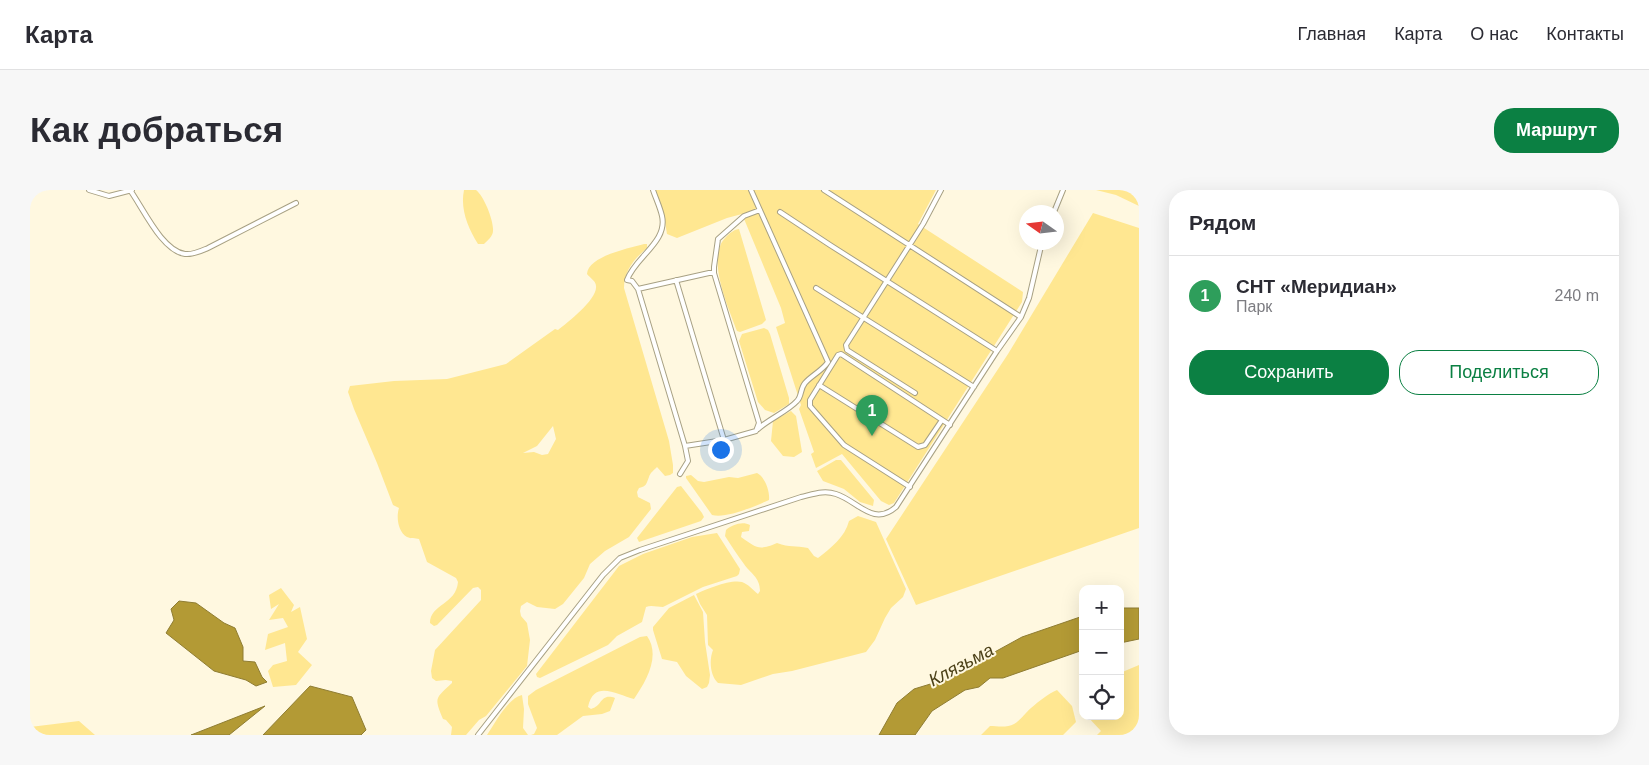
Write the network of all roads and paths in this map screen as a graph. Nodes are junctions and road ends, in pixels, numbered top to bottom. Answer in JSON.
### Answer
{"nodes":[{"id":1,"x":89,"y":190,"type":"edge"},
{"id":2,"x":131,"y":190,"type":"edge"},
{"id":3,"x":653,"y":190,"type":"edge"},
{"id":4,"x":751,"y":190,"type":"edge"},
{"id":5,"x":824,"y":190,"type":"edge"},
{"id":6,"x":941,"y":190,"type":"edge"},
{"id":7,"x":1064,"y":190,"type":"edge"},
{"id":8,"x":296,"y":203,"type":"dead end"},
{"id":9,"x":1057,"y":205,"type":"edge"},
{"id":10,"x":760,"y":210,"type":"junction"},
{"id":11,"x":780,"y":212,"type":"dead end"},
{"id":12,"x":910,"y":245,"type":"junction"},
{"id":13,"x":1040,"y":250,"type":"edge"},
{"id":14,"x":714,"y":273,"type":"junction"},
{"id":15,"x":676,"y":280,"type":"junction"},
{"id":16,"x":887,"y":281,"type":"junction"},
{"id":17,"x":816,"y":288,"type":"dead end"},
{"id":18,"x":638,"y":289,"type":"junction"},
{"id":19,"x":1021,"y":317,"type":"junction"},
{"id":20,"x":864,"y":318,"type":"junction"},
{"id":21,"x":997,"y":351,"type":"junction"},
{"id":22,"x":819,"y":385,"type":"junction"},
{"id":23,"x":974,"y":387,"type":"junction"},
{"id":24,"x":915,"y":393,"type":"dead end"},
{"id":25,"x":942,"y":420,"type":"junction"},
{"id":26,"x":950,"y":424,"type":"junction"},
{"id":27,"x":756,"y":431,"type":"junction"},
{"id":28,"x":724,"y":440,"type":"junction"},
{"id":29,"x":686,"y":446,"type":"junction"},
{"id":30,"x":680,"y":474,"type":"dead end"},
{"id":31,"x":910,"y":487,"type":"junction"},
{"id":32,"x":478,"y":735,"type":"edge"}],
"edges":[{"from":1,"to":2,"type":"street"},
{"from":2,"to":8,"type":"street"},
{"from":3,"to":18,"type":"street"},
{"from":4,"to":10,"type":"street"},
{"from":5,"to":12,"type":"street"},
{"from":6,"to":12,"type":"street"},
{"from":7,"to":9,"type":"street"},
{"from":10,"to":14,"type":"street"},
{"from":10,"to":27,"type":"street"},
{"from":11,"to":16,"type":"street"},
{"from":12,"to":16,"type":"street"},
{"from":12,"to":19,"type":"street"},
{"from":13,"to":19,"type":"street"},
{"from":14,"to":15,"type":"street"},
{"from":14,"to":27,"type":"street"},
{"from":15,"to":18,"type":"street"},
{"from":15,"to":28,"type":"street"},
{"from":16,"to":20,"type":"street"},
{"from":16,"to":21,"type":"street"},
{"from":17,"to":20,"type":"street"},
{"from":18,"to":29,"type":"street"},
{"from":19,"to":21,"type":"street"},
{"from":20,"to":23,"type":"street"},
{"from":20,"to":24,"type":"street"},
{"from":21,"to":23,"type":"street"},
{"from":22,"to":25,"type":"street"},
{"from":22,"to":25,"type":"street"},
{"from":22,"to":31,"type":"street"},
{"from":23,"to":26,"type":"street"},
{"from":25,"to":26,"type":"street"},
{"from":26,"to":31,"type":"street"},
{"from":27,"to":28,"type":"street"},
{"from":28,"to":29,"type":"street"},
{"from":29,"to":30,"type":"street"},
{"from":31,"to":32,"type":"street"}]}
